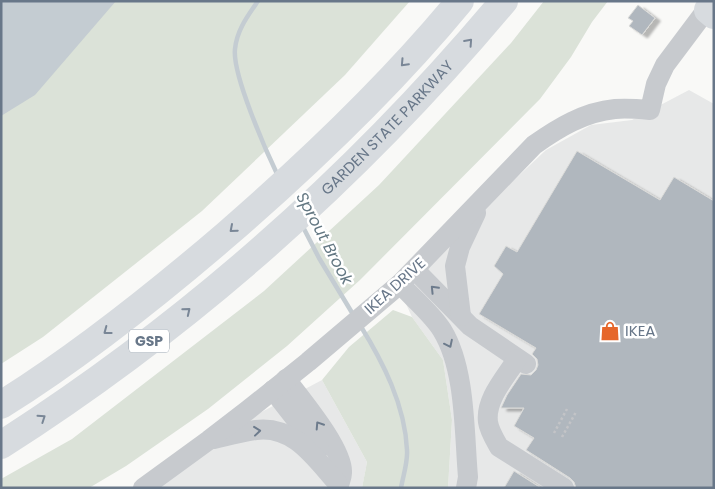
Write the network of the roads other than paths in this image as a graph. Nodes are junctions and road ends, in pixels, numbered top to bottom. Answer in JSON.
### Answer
{"nodes":[{"id":1,"x":460,"y":1,"type":"edge"},
{"id":2,"x":504,"y":1,"type":"edge"},
{"id":3,"x":711,"y":8,"type":"edge"},
{"id":4,"x":481,"y":200,"type":"junction"},
{"id":5,"x":415,"y":270,"type":"junction"},
{"id":6,"x":400,"y":284,"type":"junction"},
{"id":7,"x":383,"y":298,"type":"junction"},
{"id":8,"x":420,"y":305,"type":"junction"},
{"id":9,"x":461,"y":316,"type":"junction"},
{"id":10,"x":279,"y":385,"type":"junction"},
{"id":11,"x":1,"y":405,"type":"edge"},
{"id":12,"x":209,"y":440,"type":"junction"},
{"id":13,"x":1,"y":445,"type":"edge"},
{"id":14,"x":339,"y":486,"type":"edge"},
{"id":15,"x":143,"y":488,"type":"edge"},
{"id":16,"x":466,"y":488,"type":"edge"},
{"id":17,"x":564,"y":488,"type":"edge"}],
"edges":[{"from":1,"to":11,"type":"highway","name":"GARDEN STATE PARKWAY","number":"GSP","one_way":true},
{"from":13,"to":2,"type":"highway","name":"GARDEN STATE PARKWAY","number":"GSP","one_way":true},
{"from":3,"to":4,"type":"street","name":"IKEA DRIVE"},
{"from":4,"to":5,"type":"street","name":"IKEA DRIVE"},
{"from":4,"to":9,"type":"street"},
{"from":5,"to":6,"type":"street","name":"IKEA DRIVE"},
{"from":9,"to":5,"type":"street","one_way":true},
{"from":6,"to":7,"type":"street","name":"IKEA DRIVE"},
{"from":6,"to":8,"type":"street"},
{"from":7,"to":8,"type":"street"},
{"from":7,"to":10,"type":"street","name":"IKEA DRIVE"},
{"from":8,"to":16,"type":"street","one_way":true},
{"from":9,"to":17,"type":"street"},
{"from":10,"to":12,"type":"street","name":"IKEA DRIVE"},
{"from":10,"to":14,"type":"street"},
{"from":12,"to":14,"type":"street","one_way":true},
{"from":12,"to":15,"type":"street","name":"IKEA DRIVE"}]}
